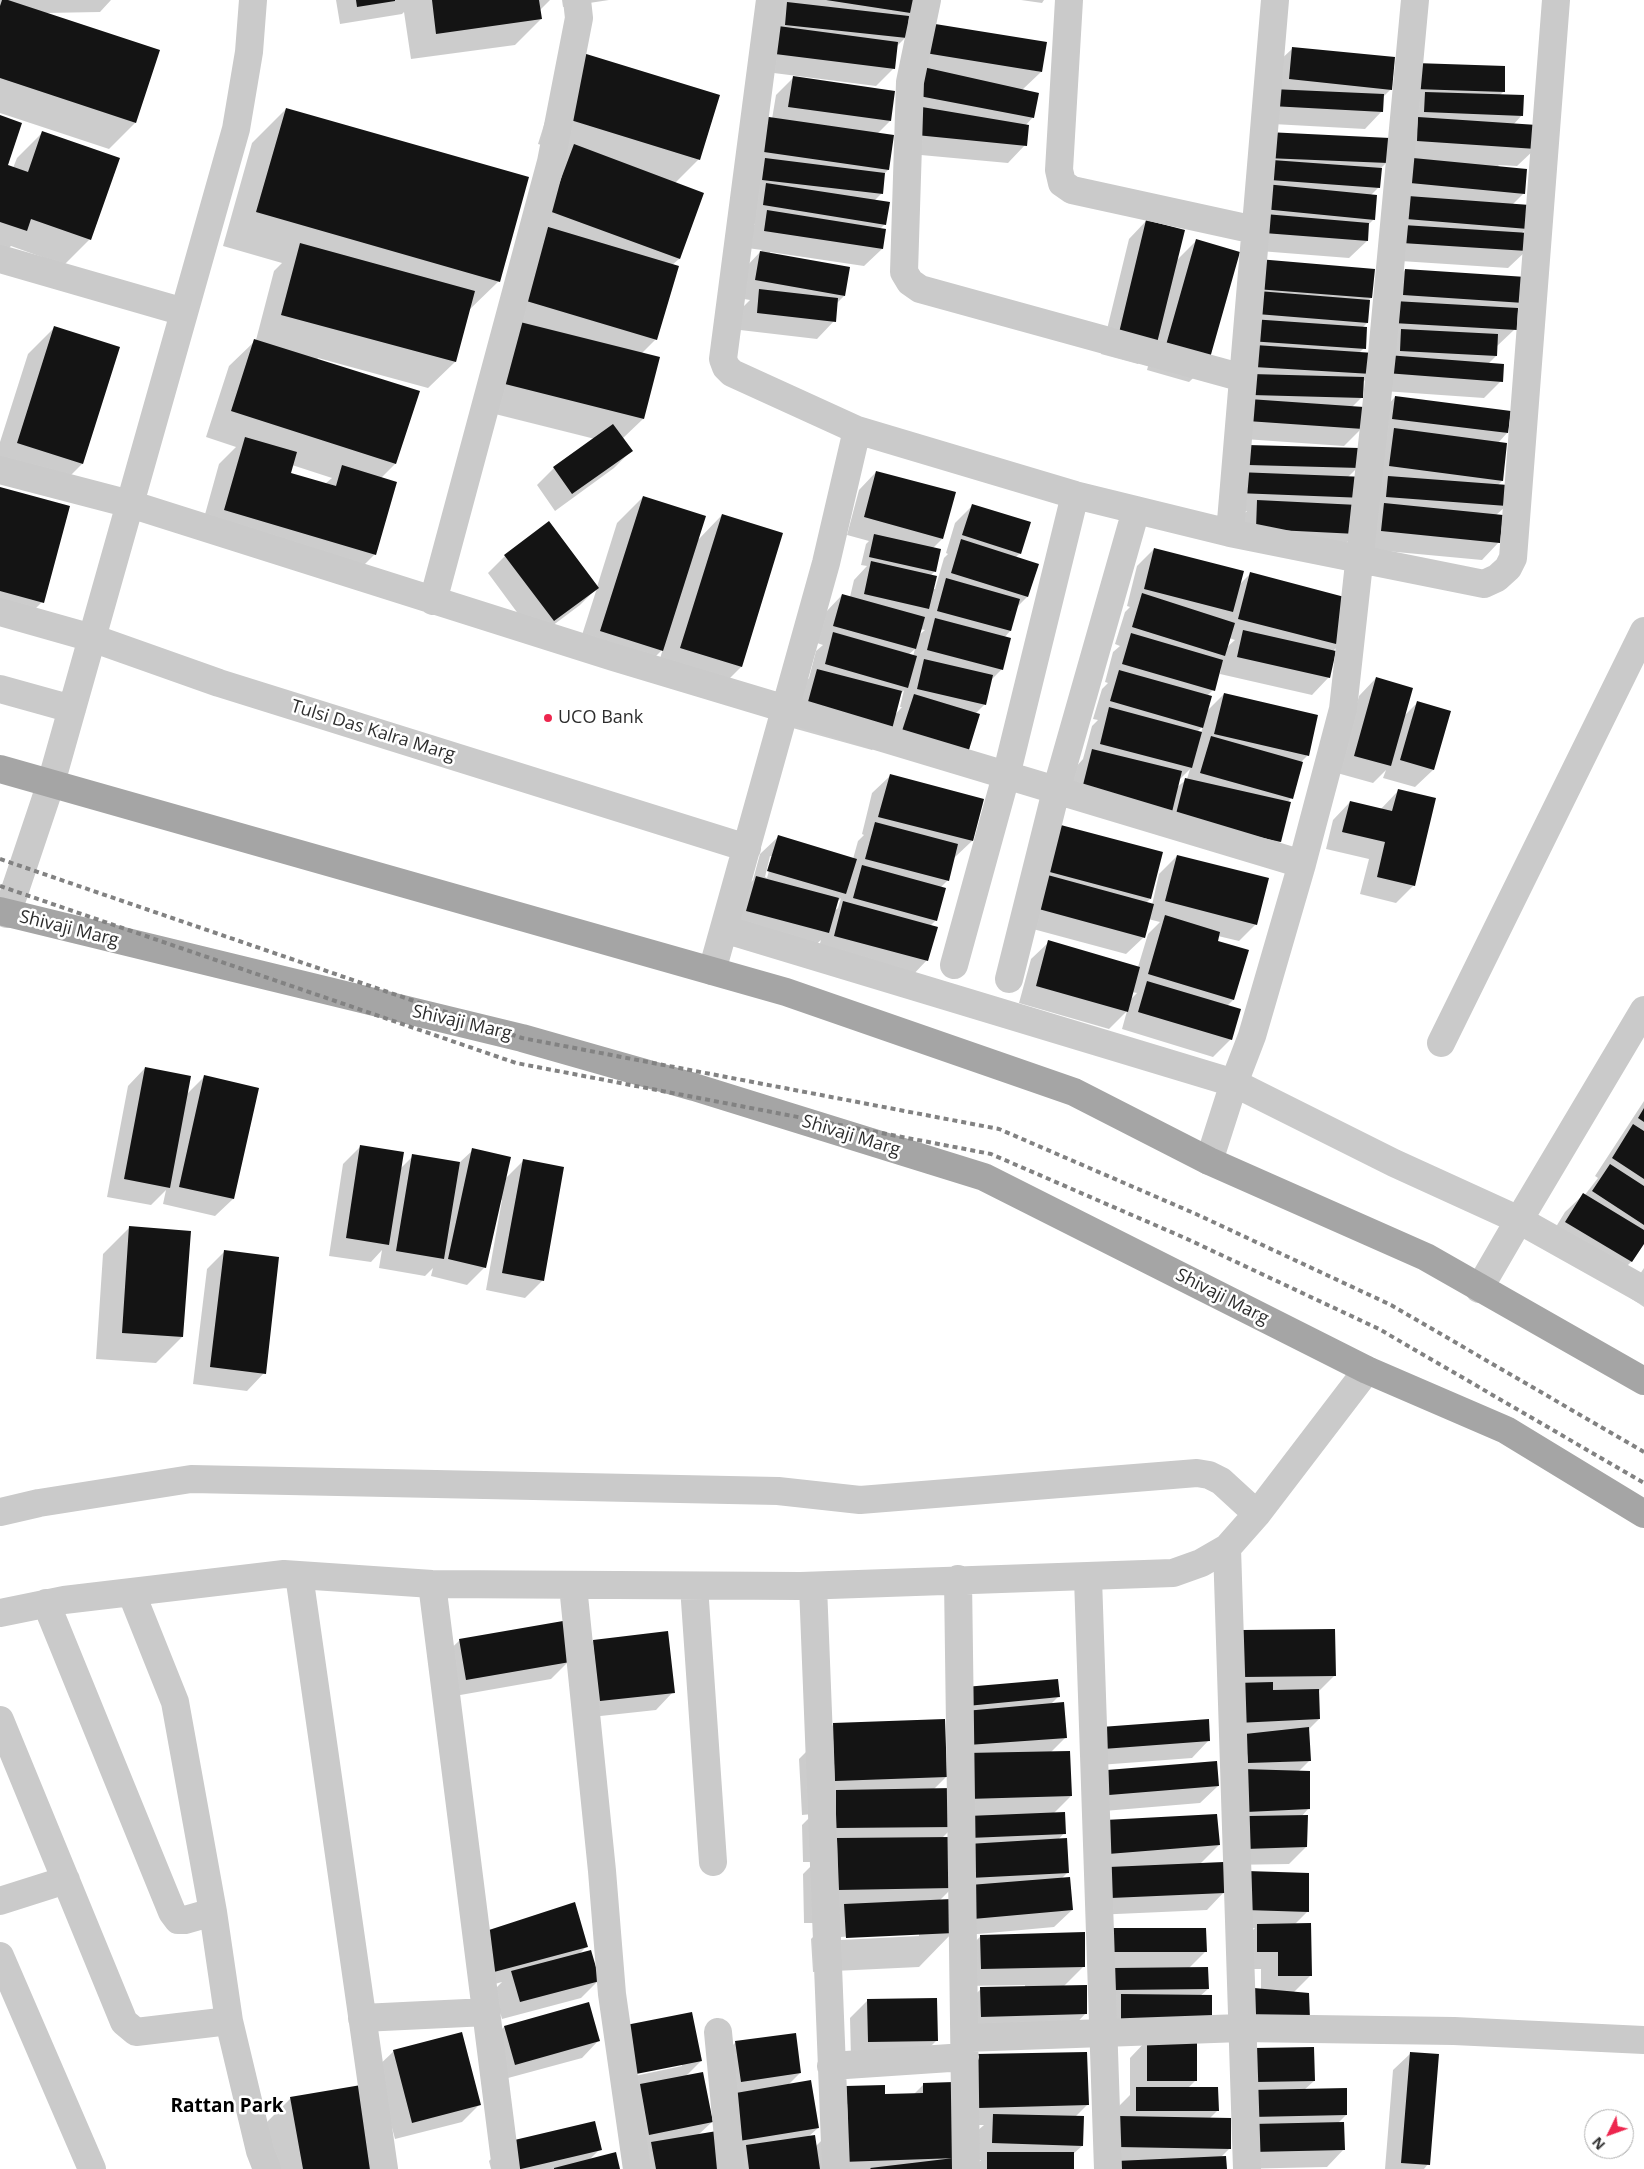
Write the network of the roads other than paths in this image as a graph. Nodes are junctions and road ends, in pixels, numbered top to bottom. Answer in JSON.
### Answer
{"nodes":[{"id":1,"x":254,"y":0,"type":"edge"},
{"id":2,"x":577,"y":0,"type":"edge"},
{"id":3,"x":770,"y":0,"type":"edge"},
{"id":4,"x":927,"y":0,"type":"edge"},
{"id":5,"x":1069,"y":0,"type":"edge"},
{"id":6,"x":1275,"y":0,"type":"edge"},
{"id":7,"x":1415,"y":0,"type":"edge"},
{"id":8,"x":1556,"y":0,"type":"edge"},
{"id":9,"x":1255,"y":230,"type":"junction"},
{"id":10,"x":0,"y":259,"type":"edge"},
{"id":11,"x":184,"y":312,"type":"junction"},
{"id":12,"x":1243,"y":378,"type":"junction"},
{"id":13,"x":857,"y":430,"type":"junction"},
{"id":14,"x":0,"y":470,"type":"edge"},
{"id":15,"x":1075,"y":495,"type":"junction"},
{"id":16,"x":130,"y":504,"type":"junction"},
{"id":17,"x":1136,"y":510,"type":"junction"},
{"id":18,"x":1230,"y":533,"type":"junction"},
{"id":19,"x":1360,"y":560,"type":"junction"},
{"id":20,"x":433,"y":601,"type":"junction"},
{"id":21,"x":0,"y":612,"type":"edge"},
{"id":22,"x":1644,"y":631,"type":"edge"},
{"id":23,"x":92,"y":638,"type":"junction"},
{"id":24,"x":0,"y":690,"type":"edge"},
{"id":25,"x":72,"y":709,"type":"junction"},
{"id":26,"x":785,"y":709,"type":"junction"},
{"id":27,"x":0,"y":769,"type":"edge"},
{"id":28,"x":1006,"y":776,"type":"junction"},
{"id":29,"x":51,"y":783,"type":"junction"},
{"id":30,"x":1056,"y":791,"type":"junction"},
{"id":31,"x":746,"y":848,"type":"junction"},
{"id":32,"x":1302,"y":864,"type":"junction"},
{"id":33,"x":4,"y":912,"type":"edge"},
{"id":34,"x":724,"y":929,"type":"junction"},
{"id":35,"x":954,"y":965,"type":"dead end"},
{"id":36,"x":712,"y":971,"type":"junction"},
{"id":37,"x":1009,"y":979,"type":"dead end"},
{"id":38,"x":1644,"y":1010,"type":"edge"},
{"id":39,"x":1441,"y":1043,"type":"dead end"},
{"id":40,"x":1234,"y":1083,"type":"junction"},
{"id":41,"x":1209,"y":1161,"type":"junction"},
{"id":42,"x":1519,"y":1220,"type":"junction"},
{"id":43,"x":1479,"y":1289,"type":"junction"},
{"id":44,"x":1644,"y":1290,"type":"edge"},
{"id":45,"x":1368,"y":1370,"type":"junction"},
{"id":46,"x":1644,"y":1381,"type":"edge"},
{"id":47,"x":0,"y":1512,"type":"edge"},
{"id":48,"x":1257,"y":1514,"type":"junction"},
{"id":49,"x":1644,"y":1514,"type":"edge"},
{"id":50,"x":1227,"y":1548,"type":"junction"},
{"id":51,"x":298,"y":1575,"type":"junction"},
{"id":52,"x":1088,"y":1578,"type":"junction"},
{"id":53,"x":958,"y":1579,"type":"junction"},
{"id":54,"x":432,"y":1584,"type":"junction"},
{"id":55,"x":573,"y":1586,"type":"junction"},
{"id":56,"x":694,"y":1586,"type":"junction"},
{"id":57,"x":813,"y":1586,"type":"junction"},
{"id":58,"x":131,"y":1592,"type":"junction"},
{"id":59,"x":46,"y":1603,"type":"junction"},
{"id":60,"x":0,"y":1613,"type":"edge"},
{"id":61,"x":0,"y":1720,"type":"edge"},
{"id":62,"x":713,"y":1862,"type":"dead end"},
{"id":63,"x":66,"y":1880,"type":"junction"},
{"id":64,"x":0,"y":1901,"type":"edge"},
{"id":65,"x":213,"y":1912,"type":"junction"},
{"id":66,"x":0,"y":1956,"type":"edge"},
{"id":67,"x":486,"y":2012,"type":"junction"},
{"id":68,"x":362,"y":2018,"type":"junction"},
{"id":69,"x":229,"y":2021,"type":"junction"},
{"id":70,"x":1241,"y":2028,"type":"junction"},
{"id":71,"x":718,"y":2032,"type":"dead end"},
{"id":72,"x":1104,"y":2034,"type":"junction"},
{"id":73,"x":1644,"y":2040,"type":"edge"},
{"id":74,"x":965,"y":2048,"type":"junction"},
{"id":75,"x":832,"y":2066,"type":"junction"},
{"id":76,"x":92,"y":2169,"type":"edge"},
{"id":77,"x":267,"y":2169,"type":"edge"},
{"id":78,"x":384,"y":2169,"type":"edge"},
{"id":79,"x":506,"y":2169,"type":"edge"},
{"id":80,"x":636,"y":2169,"type":"edge"},
{"id":81,"x":731,"y":2169,"type":"edge"},
{"id":82,"x":836,"y":2169,"type":"edge"},
{"id":83,"x":966,"y":2169,"type":"edge"},
{"id":84,"x":1108,"y":2169,"type":"edge"},
{"id":85,"x":1247,"y":2169,"type":"edge"}],
"edges":[{"from":1,"to":11,"type":"street"},
{"from":2,"to":20,"type":"street"},
{"from":3,"to":13,"type":"street"},
{"from":4,"to":12,"type":"street"},
{"from":5,"to":9,"type":"street"},
{"from":6,"to":9,"type":"street"},
{"from":7,"to":19,"type":"street"},
{"from":8,"to":19,"type":"street"},
{"from":9,"to":12,"type":"street"},
{"from":10,"to":11,"type":"street"},
{"from":11,"to":16,"type":"street"},
{"from":12,"to":18,"type":"street"},
{"from":13,"to":15,"type":"street"},
{"from":13,"to":26,"type":"street"},
{"from":14,"to":16,"type":"street"},
{"from":15,"to":17,"type":"street"},
{"from":15,"to":28,"type":"street"},
{"from":16,"to":20,"type":"street"},
{"from":16,"to":23,"type":"street"},
{"from":17,"to":18,"type":"street"},
{"from":17,"to":30,"type":"street"},
{"from":18,"to":19,"type":"street"},
{"from":19,"to":32,"type":"street"},
{"from":20,"to":26,"type":"street"},
{"from":21,"to":23,"type":"street","name":"Tulsi Das Kalra Marg"},
{"from":22,"to":39,"type":"street"},
{"from":23,"to":25,"type":"street"},
{"from":23,"to":31,"type":"street","name":"Tulsi Das Kalra Marg"},
{"from":24,"to":25,"type":"street"},
{"from":25,"to":29,"type":"street"},
{"from":26,"to":28,"type":"street"},
{"from":26,"to":31,"type":"street"},
{"from":27,"to":29,"type":"main road"},
{"from":28,"to":30,"type":"street"},
{"from":28,"to":35,"type":"street"},
{"from":29,"to":33,"type":"street"},
{"from":29,"to":36,"type":"main road"},
{"from":30,"to":32,"type":"street"},
{"from":30,"to":37,"type":"street"},
{"from":31,"to":34,"type":"street"},
{"from":32,"to":40,"type":"street"},
{"from":33,"to":45,"type":"main road","name":"Shivaji Marg"},
{"from":34,"to":36,"type":"street"},
{"from":34,"to":40,"type":"street"},
{"from":36,"to":41,"type":"main road"},
{"from":38,"to":42,"type":"street"},
{"from":40,"to":41,"type":"street"},
{"from":40,"to":42,"type":"street"},
{"from":41,"to":43,"type":"main road"},
{"from":42,"to":43,"type":"street"},
{"from":42,"to":44,"type":"street"},
{"from":43,"to":46,"type":"main road"},
{"from":45,"to":48,"type":"street"},
{"from":45,"to":49,"type":"main road","name":"Shivaji Marg"},
{"from":47,"to":48,"type":"street"},
{"from":48,"to":50,"type":"street"},
{"from":50,"to":52,"type":"street"},
{"from":50,"to":70,"type":"street"},
{"from":51,"to":54,"type":"street"},
{"from":51,"to":58,"type":"street"},
{"from":51,"to":68,"type":"street"},
{"from":52,"to":53,"type":"street"},
{"from":52,"to":72,"type":"street"},
{"from":53,"to":57,"type":"street"},
{"from":53,"to":74,"type":"street"},
{"from":54,"to":55,"type":"street"},
{"from":54,"to":67,"type":"street"},
{"from":55,"to":56,"type":"street"},
{"from":55,"to":80,"type":"street"},
{"from":56,"to":57,"type":"street"},
{"from":56,"to":62,"type":"street"},
{"from":57,"to":75,"type":"street"},
{"from":58,"to":59,"type":"street"},
{"from":58,"to":65,"type":"street"},
{"from":59,"to":60,"type":"street"},
{"from":59,"to":65,"type":"street"},
{"from":61,"to":63,"type":"street"},
{"from":63,"to":64,"type":"street"},
{"from":63,"to":69,"type":"street"},
{"from":65,"to":69,"type":"street"},
{"from":66,"to":76,"type":"street"},
{"from":67,"to":68,"type":"street"},
{"from":67,"to":79,"type":"street"},
{"from":68,"to":78,"type":"street"},
{"from":69,"to":77,"type":"street"},
{"from":70,"to":72,"type":"street"},
{"from":70,"to":73,"type":"street"},
{"from":70,"to":85,"type":"street"},
{"from":71,"to":81,"type":"street"},
{"from":72,"to":74,"type":"street"},
{"from":72,"to":84,"type":"street"},
{"from":74,"to":75,"type":"street"},
{"from":74,"to":83,"type":"street"},
{"from":75,"to":82,"type":"street"}]}
